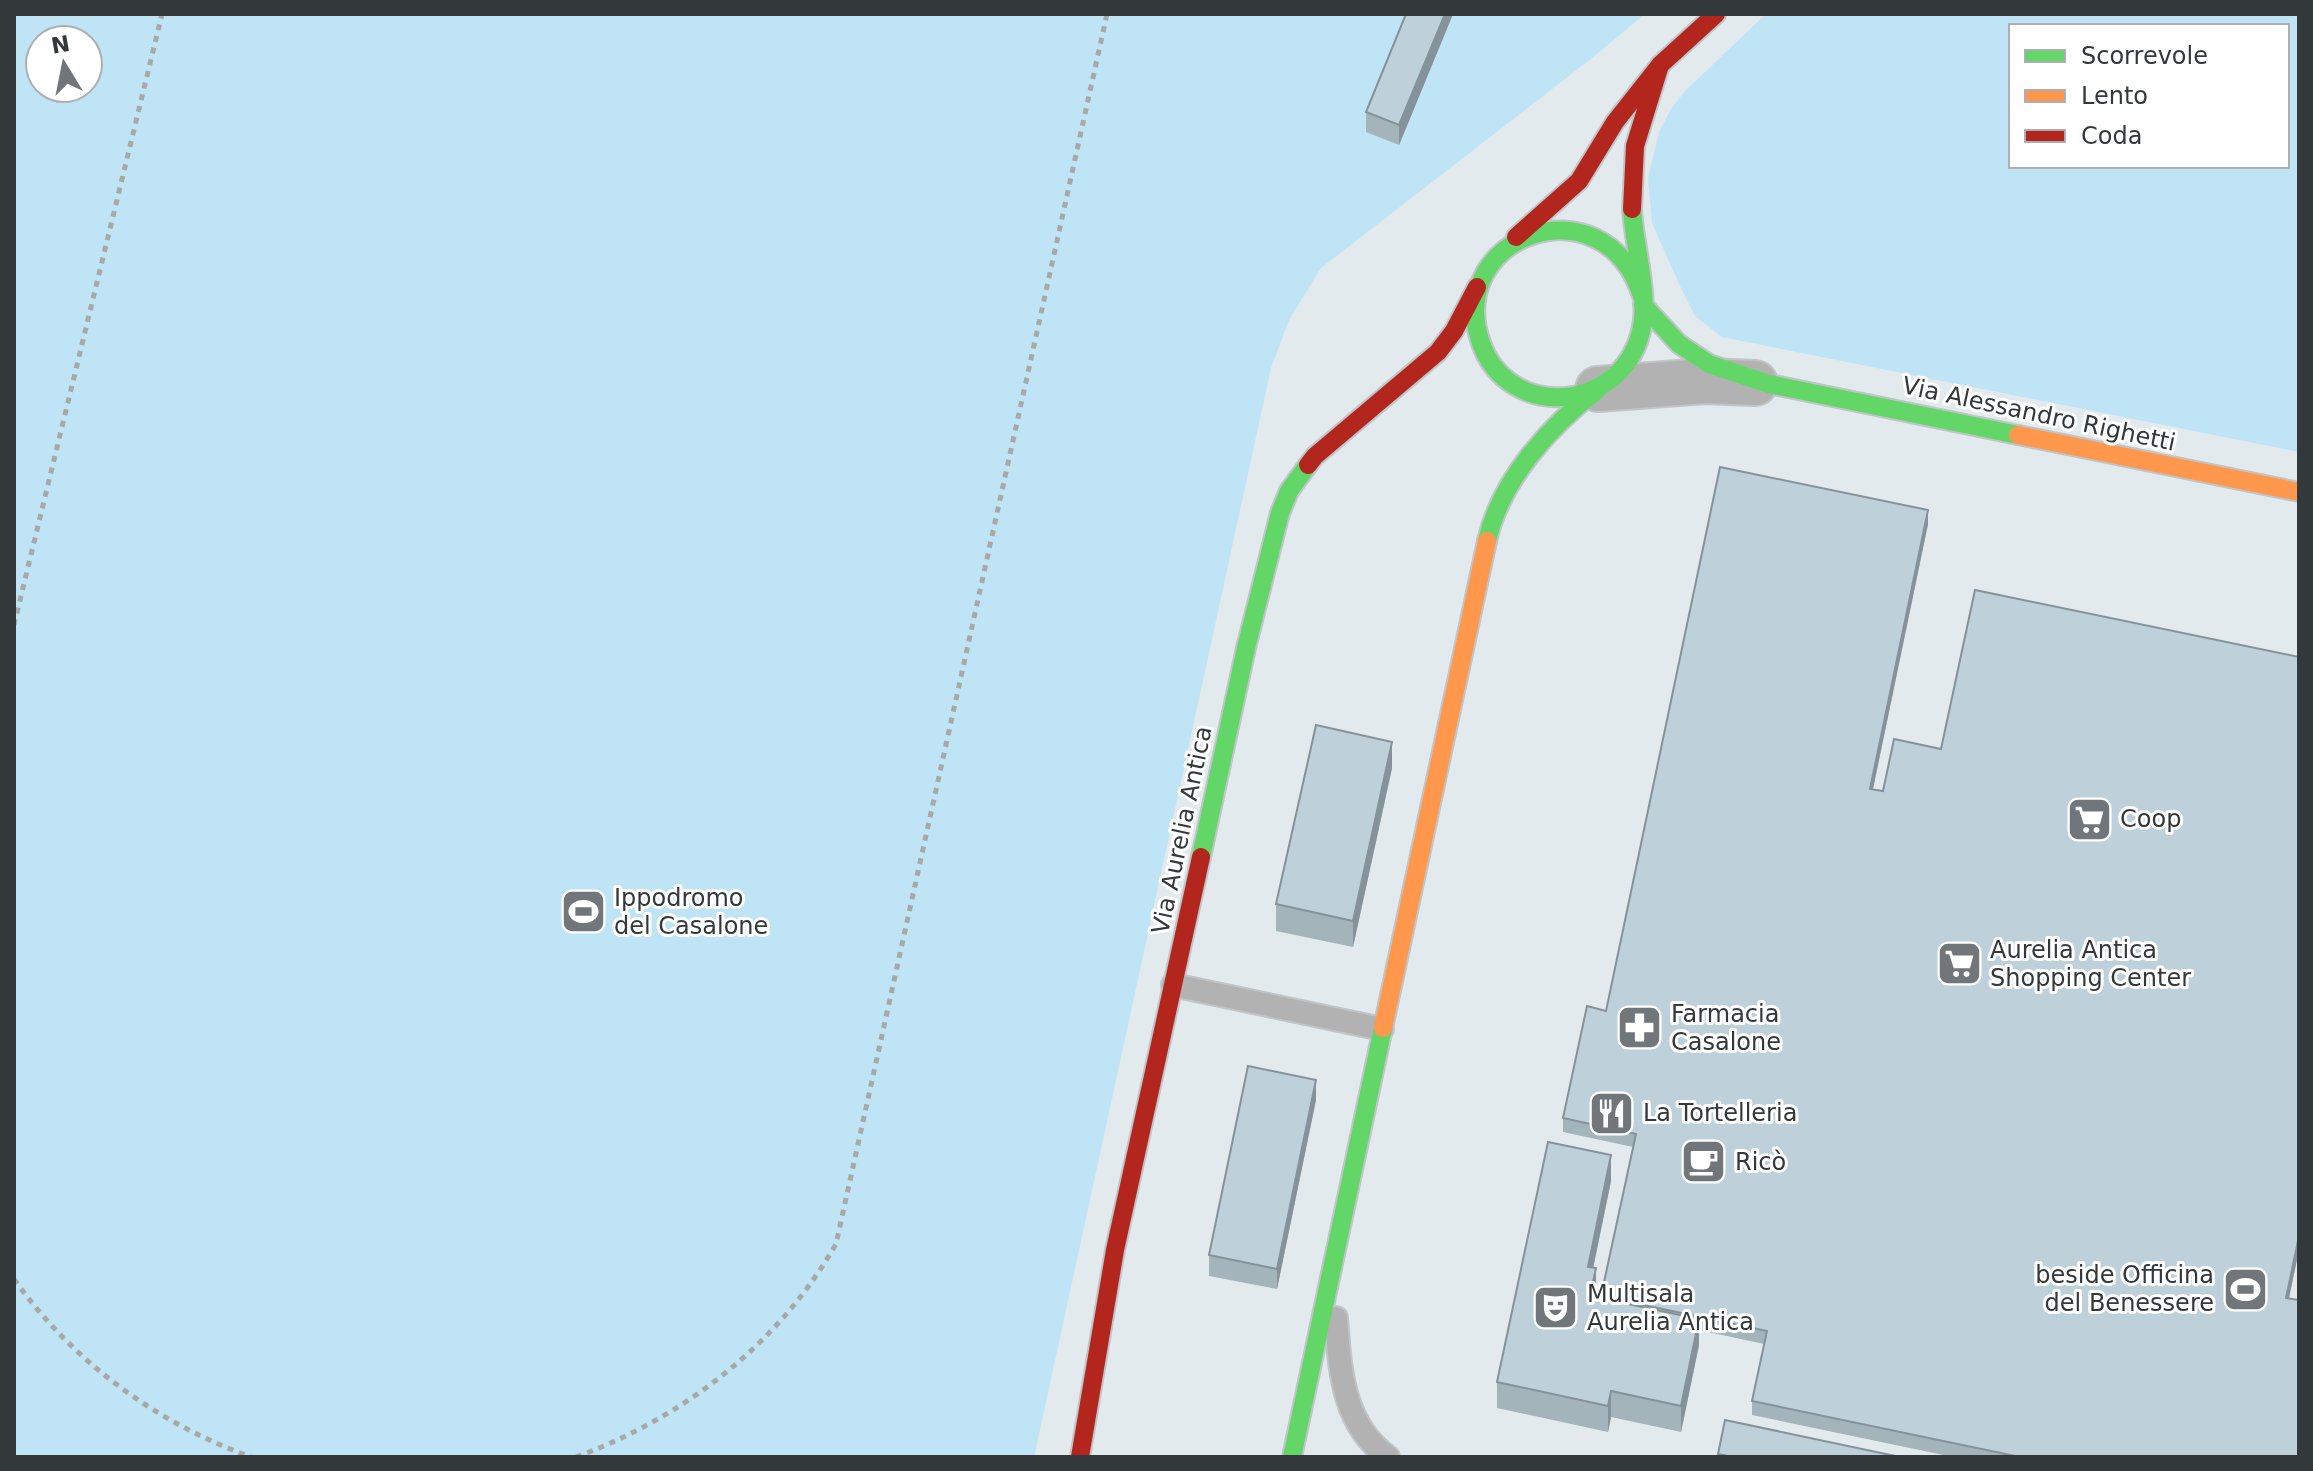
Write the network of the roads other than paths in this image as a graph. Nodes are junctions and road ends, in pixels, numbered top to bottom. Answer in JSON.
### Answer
{"nodes":[{"id":1,"x":1716,"y":14,"type":"edge"},
{"id":2,"x":1660,"y":65,"type":"junction"},
{"id":3,"x":1508,"y":244,"type":"junction"},
{"id":4,"x":1477,"y":287,"type":"junction"},
{"id":5,"x":1643,"y":301,"type":"junction"},
{"id":6,"x":1769,"y":384,"type":"junction"},
{"id":7,"x":1598,"y":389,"type":"junction"},
{"id":8,"x":2299,"y":492,"type":"edge"},
{"id":9,"x":1173,"y":985,"type":"junction"},
{"id":10,"x":1382,"y":1029,"type":"junction"},
{"id":11,"x":1332,"y":1268,"type":"junction"},
{"id":12,"x":1080,"y":1457,"type":"edge"},
{"id":13,"x":1292,"y":1457,"type":"edge"},
{"id":14,"x":1388,"y":1457,"type":"edge"}],
"edges":[{"from":1,"to":2,"type":"street","name":"Via Aurelia Antica"},
{"from":2,"to":3,"type":"street","name":"Via Aurelia Antica"},
{"from":2,"to":5,"type":"street"},
{"from":3,"to":4,"type":"street","name":"Via Aurelia Antica"},
{"from":3,"to":5,"type":"street"},
{"from":4,"to":7,"type":"street","name":"Via Aurelia Antica"},
{"from":4,"to":9,"type":"street","name":"Via Aurelia Antica"},
{"from":5,"to":6,"type":"street","name":"Via Alessandro Righetti"},
{"from":5,"to":7,"type":"street"},
{"from":6,"to":7,"type":"street"},
{"from":6,"to":8,"type":"street","name":"Via Alessandro Righetti"},
{"from":7,"to":10,"type":"street"},
{"from":9,"to":10,"type":"lane"},
{"from":9,"to":12,"type":"street","name":"Via Aurelia Antica"},
{"from":10,"to":11,"type":"street"},
{"from":11,"to":13,"type":"street"},
{"from":11,"to":14,"type":"lane"}]}
